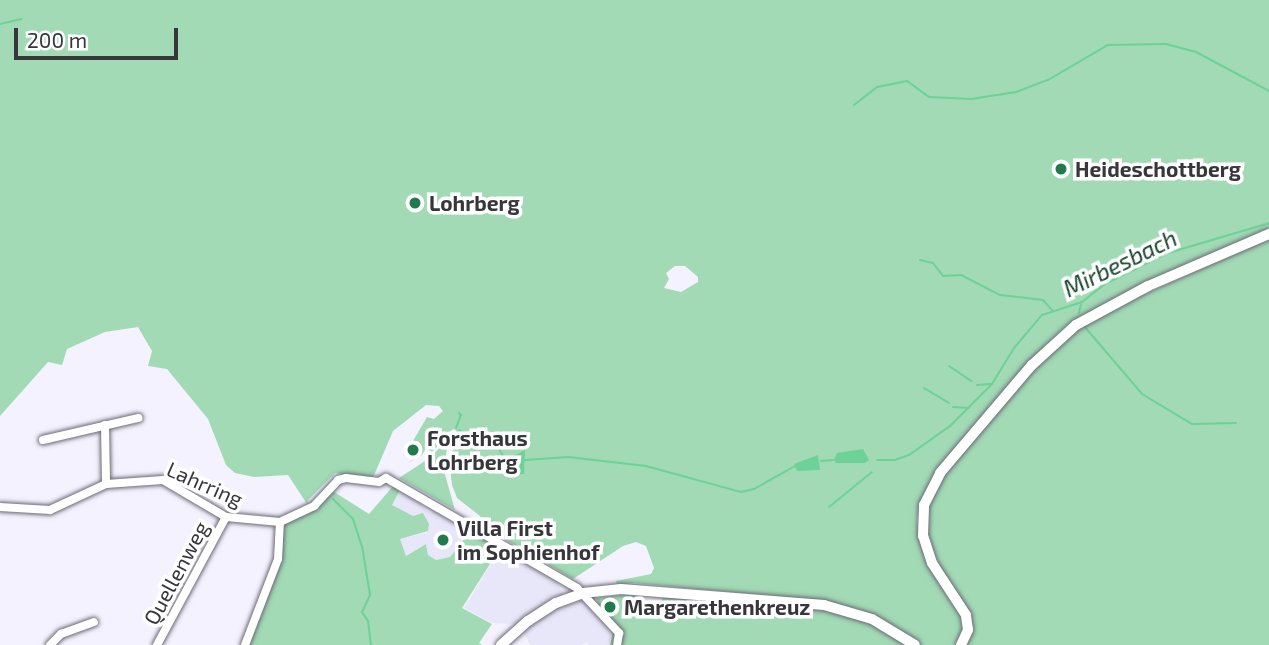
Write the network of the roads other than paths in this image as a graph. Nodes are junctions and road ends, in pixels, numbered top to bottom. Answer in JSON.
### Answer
{"nodes":[{"id":1,"x":1269,"y":233,"type":"edge"},
{"id":2,"x":138,"y":418,"type":"dead end"},
{"id":3,"x":105,"y":425,"type":"junction"},
{"id":4,"x":43,"y":440,"type":"dead end"},
{"id":5,"x":106,"y":484,"type":"junction"},
{"id":6,"x":0,"y":507,"type":"edge"},
{"id":7,"x":226,"y":517,"type":"junction"},
{"id":8,"x":280,"y":522,"type":"junction"},
{"id":9,"x":583,"y":593,"type":"junction"},
{"id":10,"x":94,"y":622,"type":"dead end"},
{"id":11,"x":50,"y":645,"type":"edge"},
{"id":12,"x":157,"y":645,"type":"edge"},
{"id":13,"x":245,"y":645,"type":"edge"},
{"id":14,"x":500,"y":645,"type":"edge"},
{"id":15,"x":617,"y":645,"type":"edge"},
{"id":16,"x":915,"y":645,"type":"edge"},
{"id":17,"x":961,"y":645,"type":"edge"}],
"edges":[{"from":1,"to":17,"type":"main road"},
{"from":2,"to":3,"type":"street"},
{"from":3,"to":4,"type":"street"},
{"from":3,"to":5,"type":"street"},
{"from":5,"to":6,"type":"street","name":"Lahrring"},
{"from":5,"to":7,"type":"street","name":"Lahrring"},
{"from":7,"to":8,"type":"street","name":"Lahrring"},
{"from":7,"to":12,"type":"street","name":"Quellenweg"},
{"from":8,"to":9,"type":"street"},
{"from":8,"to":13,"type":"street"},
{"from":9,"to":14,"type":"main road"},
{"from":9,"to":15,"type":"street"},
{"from":9,"to":16,"type":"main road"},
{"from":10,"to":11,"type":"street"}]}
